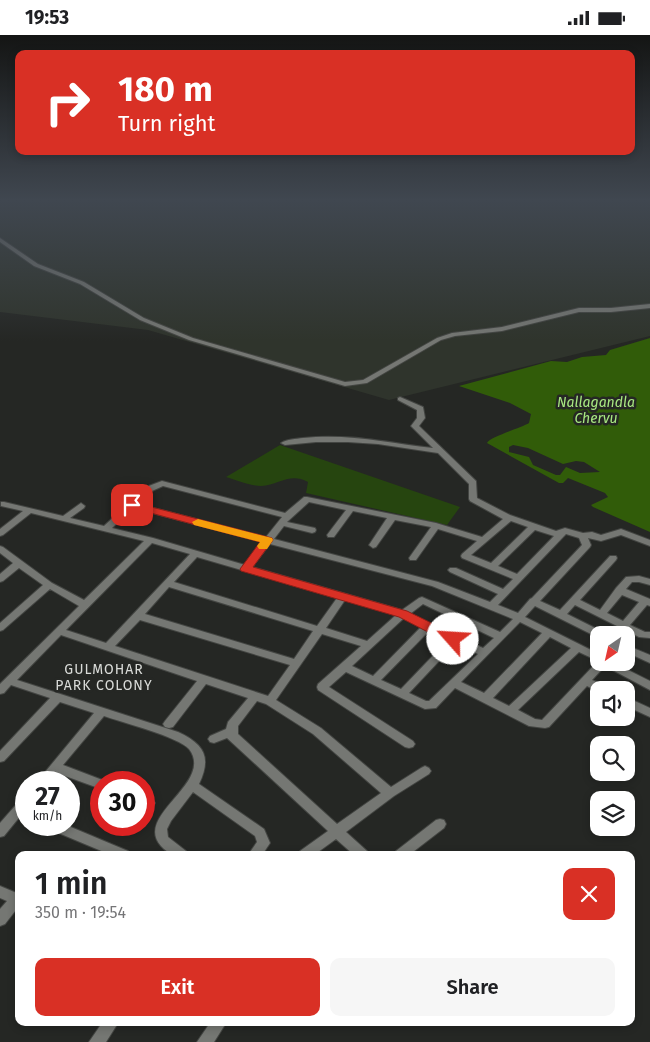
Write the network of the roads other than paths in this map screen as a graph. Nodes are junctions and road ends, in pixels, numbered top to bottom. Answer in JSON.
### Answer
{"nodes":[{"id":1,"x":10,"y":247,"type":"edge"},
{"id":2,"x":650,"y":306,"type":"edge"},
{"id":3,"x":400,"y":399,"type":"dead end"},
{"id":4,"x":285,"y":443,"type":"dead end"},
{"id":5,"x":442,"y":451,"type":"junction"},
{"id":6,"x":4,"y":504,"type":"dead end"},
{"id":7,"x":132,"y":505,"type":"junction"},
{"id":8,"x":81,"y":506,"type":"dead end"},
{"id":9,"x":351,"y":508,"type":"junction"},
{"id":10,"x":29,"y":510,"type":"junction"},
{"id":11,"x":66,"y":517,"type":"junction"},
{"id":12,"x":393,"y":517,"type":"junction"},
{"id":13,"x":507,"y":517,"type":"junction"},
{"id":14,"x":285,"y":519,"type":"junction"},
{"id":15,"x":436,"y":526,"type":"junction"},
{"id":16,"x":107,"y":527,"type":"junction"},
{"id":17,"x":533,"y":527,"type":"junction"},
{"id":18,"x":312,"y":530,"type":"dead end"},
{"id":19,"x":0,"y":533,"type":"edge"},
{"id":20,"x":561,"y":534,"type":"junction"},
{"id":21,"x":331,"y":535,"type":"dead end"},
{"id":22,"x":583,"y":536,"type":"junction"},
{"id":23,"x":150,"y":540,"type":"junction"},
{"id":24,"x":268,"y":540,"type":"junction"},
{"id":25,"x":482,"y":540,"type":"junction"},
{"id":26,"x":650,"y":543,"type":"edge"},
{"id":27,"x":373,"y":545,"type":"dead end"},
{"id":28,"x":0,"y":549,"type":"edge"},
{"id":29,"x":195,"y":554,"type":"junction"},
{"id":30,"x":413,"y":558,"type":"dead end"},
{"id":31,"x":613,"y":558,"type":"dead end"},
{"id":32,"x":18,"y":564,"type":"junction"},
{"id":33,"x":492,"y":567,"type":"junction"},
{"id":34,"x":246,"y":569,"type":"junction"},
{"id":35,"x":452,"y":570,"type":"dead end"},
{"id":36,"x":518,"y":578,"type":"junction"},
{"id":37,"x":0,"y":579,"type":"edge"},
{"id":38,"x":650,"y":582,"type":"edge"},
{"id":39,"x":169,"y":584,"type":"junction"},
{"id":40,"x":49,"y":585,"type":"junction"},
{"id":41,"x":619,"y":590,"type":"junction"},
{"id":42,"x":505,"y":593,"type":"junction"},
{"id":43,"x":343,"y":596,"type":"junction"},
{"id":44,"x":533,"y":601,"type":"junction"},
{"id":45,"x":574,"y":601,"type":"junction"},
{"id":46,"x":647,"y":602,"type":"edge"},
{"id":47,"x":84,"y":605,"type":"junction"},
{"id":48,"x":492,"y":606,"type":"junction"},
{"id":49,"x":403,"y":614,"type":"junction"},
{"id":50,"x":562,"y":615,"type":"junction"},
{"id":51,"x":601,"y":615,"type":"junction"},
{"id":52,"x":139,"y":616,"type":"junction"},
{"id":53,"x":518,"y":617,"type":"junction"},
{"id":54,"x":624,"y":626,"type":"joint"},
{"id":55,"x":427,"y":627,"type":"junction"},
{"id":56,"x":0,"y":628,"type":"edge"},
{"id":57,"x":320,"y":629,"type":"junction"},
{"id":58,"x":590,"y":629,"type":"edge"},
{"id":59,"x":58,"y":631,"type":"junction"},
{"id":60,"x":549,"y":631,"type":"junction"},
{"id":61,"x":635,"y":631,"type":"edge"},
{"id":62,"x":650,"y":635,"type":"edge"},
{"id":63,"x":501,"y":637,"type":"junction"},
{"id":64,"x":453,"y":639,"type":"junction"},
{"id":65,"x":370,"y":645,"type":"junction"},
{"id":66,"x":579,"y":647,"type":"junction"},
{"id":67,"x":108,"y":648,"type":"junction"},
{"id":68,"x":635,"y":652,"type":"edge"},
{"id":69,"x":484,"y":653,"type":"junction"},
{"id":70,"x":590,"y":653,"type":"edge"},
{"id":71,"x":650,"y":659,"type":"edge"},
{"id":72,"x":296,"y":663,"type":"junction"},
{"id":73,"x":345,"y":667,"type":"junction"},
{"id":74,"x":594,"y":671,"type":"edge"},
{"id":75,"x":625,"y":671,"type":"edge"},
{"id":76,"x":204,"y":679,"type":"junction"},
{"id":77,"x":9,"y":681,"type":"junction"},
{"id":78,"x":374,"y":681,"type":"junction"},
{"id":79,"x":585,"y":681,"type":"junction"},
{"id":80,"x":648,"y":681,"type":"edge"},
{"id":81,"x":454,"y":683,"type":"junction"},
{"id":82,"x":590,"y":683,"type":"edge"},
{"id":83,"x":0,"y":690,"type":"edge"},
{"id":84,"x":402,"y":694,"type":"junction"},
{"id":85,"x":254,"y":695,"type":"junction"},
{"id":86,"x":57,"y":698,"type":"junction"},
{"id":87,"x":485,"y":699,"type":"junction"},
{"id":88,"x":270,"y":701,"type":"junction"},
{"id":89,"x":635,"y":706,"type":"edge"},
{"id":90,"x":510,"y":711,"type":"junction"},
{"id":91,"x":101,"y":712,"type":"junction"},
{"id":92,"x":650,"y":713,"type":"edge"},
{"id":93,"x":169,"y":724,"type":"dead end"},
{"id":94,"x":230,"y":732,"type":"junction"},
{"id":95,"x":214,"y":739,"type":"dead end"},
{"id":96,"x":409,"y":744,"type":"dead end"},
{"id":97,"x":0,"y":758,"type":"edge"},
{"id":98,"x":55,"y":767,"type":"junction"},
{"id":99,"x":52,"y":771,"type":"edge"},
{"id":100,"x":425,"y":771,"type":"dead end"},
{"id":101,"x":90,"y":781,"type":"edge"},
{"id":102,"x":193,"y":786,"type":"junction"},
{"id":103,"x":390,"y":793,"type":"junction"},
{"id":104,"x":15,"y":817,"type":"edge"},
{"id":105,"x":440,"y":824,"type":"dead end"},
{"id":106,"x":337,"y":831,"type":"junction"},
{"id":107,"x":0,"y":832,"type":"edge"},
{"id":108,"x":79,"y":836,"type":"edge"},
{"id":109,"x":115,"y":851,"type":"edge"},
{"id":110,"x":177,"y":851,"type":"edge"},
{"id":111,"x":257,"y":851,"type":"edge"},
{"id":112,"x":310,"y":851,"type":"edge"},
{"id":113,"x":359,"y":851,"type":"edge"},
{"id":114,"x":405,"y":851,"type":"edge"},
{"id":115,"x":0,"y":892,"type":"edge"},
{"id":116,"x":15,"y":899,"type":"edge"},
{"id":117,"x":15,"y":903,"type":"edge"},
{"id":118,"x":0,"y":920,"type":"edge"},
{"id":119,"x":109,"y":1026,"type":"edge"},
{"id":120,"x":217,"y":1026,"type":"edge"},
{"id":121,"x":209,"y":1040,"type":"edge"},
{"id":122,"x":97,"y":1042,"type":"edge"}],
"edges":[{"from":1,"to":2,"type":"street"},
{"from":3,"to":5,"type":"street"},
{"from":4,"to":5,"type":"street"},
{"from":5,"to":13,"type":"street"},
{"from":6,"to":10,"type":"street"},
{"from":7,"to":14,"type":"street"},
{"from":7,"to":16,"type":"street"},
{"from":7,"to":24,"type":"street"},
{"from":8,"to":11,"type":"street"},
{"from":9,"to":12,"type":"street"},
{"from":9,"to":14,"type":"street"},
{"from":9,"to":21,"type":"street"},
{"from":10,"to":11,"type":"street"},
{"from":10,"to":19,"type":"street"},
{"from":11,"to":16,"type":"street"},
{"from":12,"to":15,"type":"street"},
{"from":12,"to":27,"type":"street"},
{"from":13,"to":17,"type":"street"},
{"from":13,"to":25,"type":"street"},
{"from":14,"to":18,"type":"street"},
{"from":14,"to":24,"type":"street"},
{"from":15,"to":25,"type":"street"},
{"from":15,"to":30,"type":"street"},
{"from":16,"to":23,"type":"street"},
{"from":17,"to":20,"type":"street"},
{"from":17,"to":33,"type":"street"},
{"from":20,"to":22,"type":"street"},
{"from":20,"to":36,"type":"street"},
{"from":22,"to":26,"type":"street"},
{"from":22,"to":44,"type":"street"},
{"from":23,"to":29,"type":"street"},
{"from":23,"to":47,"type":"street"},
{"from":24,"to":34,"type":"street"},
{"from":24,"to":48,"type":"street"},
{"from":25,"to":33,"type":"street"},
{"from":28,"to":32,"type":"street"},
{"from":29,"to":34,"type":"street"},
{"from":29,"to":39,"type":"street"},
{"from":31,"to":45,"type":"street"},
{"from":32,"to":37,"type":"street"},
{"from":32,"to":40,"type":"street"},
{"from":33,"to":36,"type":"street"},
{"from":34,"to":43,"type":"street"},
{"from":35,"to":42,"type":"street"},
{"from":36,"to":42,"type":"street"},
{"from":38,"to":41,"type":"street"},
{"from":39,"to":52,"type":"street"},
{"from":39,"to":57,"type":"street"},
{"from":40,"to":47,"type":"street"},
{"from":40,"to":56,"type":"street"},
{"from":41,"to":46,"type":"street"},
{"from":41,"to":51,"type":"street"},
{"from":42,"to":48,"type":"street"},
{"from":43,"to":49,"type":"street"},
{"from":43,"to":57,"type":"street"},
{"from":44,"to":50,"type":"street"},
{"from":44,"to":53,"type":"street"},
{"from":45,"to":50,"type":"street"},
{"from":45,"to":51,"type":"street"},
{"from":46,"to":54,"type":"street"},
{"from":47,"to":59,"type":"street"},
{"from":48,"to":53,"type":"street"},
{"from":49,"to":55,"type":"street"},
{"from":49,"to":63,"type":"street"},
{"from":49,"to":65,"type":"street"},
{"from":50,"to":58,"type":"street"},
{"from":51,"to":54,"type":"street"},
{"from":52,"to":67,"type":"street"},
{"from":52,"to":72,"type":"street"},
{"from":53,"to":60,"type":"street"},
{"from":53,"to":63,"type":"street"},
{"from":55,"to":64,"type":"street"},
{"from":55,"to":78,"type":"street"},
{"from":57,"to":65,"type":"street"},
{"from":57,"to":72,"type":"street"},
{"from":59,"to":67,"type":"street"},
{"from":59,"to":77,"type":"street"},
{"from":60,"to":66,"type":"street"},
{"from":60,"to":87,"type":"street"},
{"from":61,"to":62,"type":"street"},
{"from":63,"to":69,"type":"street"},
{"from":64,"to":69,"type":"street"},
{"from":64,"to":84,"type":"street"},
{"from":65,"to":73,"type":"street"},
{"from":66,"to":70,"type":"street"},
{"from":66,"to":90,"type":"street"},
{"from":67,"to":76,"type":"street"},
{"from":68,"to":71,"type":"street"},
{"from":69,"to":81,"type":"street"},
{"from":72,"to":88,"type":"street"},
{"from":73,"to":78,"type":"street"},
{"from":73,"to":96,"type":"street"},
{"from":74,"to":79,"type":"street"},
{"from":75,"to":80,"type":"street"},
{"from":76,"to":85,"type":"street"},
{"from":76,"to":93,"type":"street"},
{"from":77,"to":83,"type":"street"},
{"from":77,"to":86,"type":"street"},
{"from":78,"to":84,"type":"street"},
{"from":79,"to":82,"type":"street"},
{"from":79,"to":90,"type":"street"},
{"from":81,"to":84,"type":"street"},
{"from":81,"to":87,"type":"street"},
{"from":85,"to":88,"type":"street"},
{"from":85,"to":94,"type":"street"},
{"from":86,"to":91,"type":"street"},
{"from":86,"to":97,"type":"street"},
{"from":87,"to":90,"type":"street"},
{"from":88,"to":103,"type":"street"},
{"from":89,"to":92,"type":"street"},
{"from":91,"to":98,"type":"street"},
{"from":91,"to":102,"type":"street"},
{"from":94,"to":95,"type":"street"},
{"from":94,"to":106,"type":"street"},
{"from":98,"to":99,"type":"street"},
{"from":98,"to":101,"type":"street"},
{"from":100,"to":103,"type":"street"},
{"from":102,"to":110,"type":"street"},
{"from":102,"to":111,"type":"street"},
{"from":103,"to":106,"type":"street"},
{"from":104,"to":107,"type":"street"},
{"from":105,"to":114,"type":"street"},
{"from":106,"to":112,"type":"street"},
{"from":106,"to":113,"type":"street"},
{"from":108,"to":109,"type":"street"},
{"from":115,"to":116,"type":"street"},
{"from":117,"to":118,"type":"street"},
{"from":119,"to":122,"type":"street"},
{"from":120,"to":121,"type":"street"}]}
